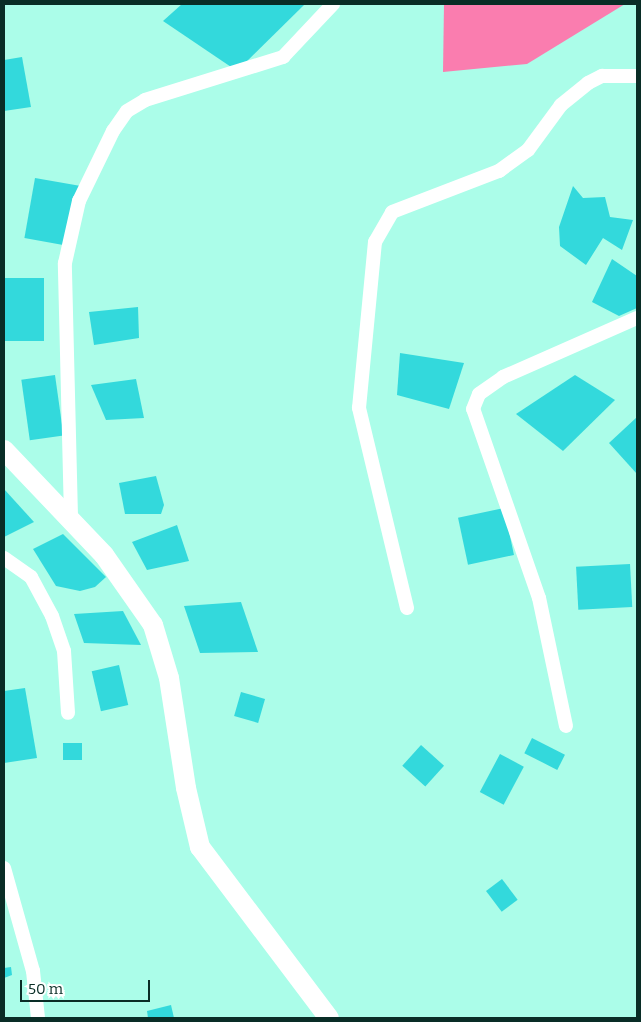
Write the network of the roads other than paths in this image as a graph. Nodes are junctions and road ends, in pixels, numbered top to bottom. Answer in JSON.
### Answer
{"nodes":[{"id":1,"x":333,"y":4,"type":"edge"},
{"id":2,"x":637,"y":76,"type":"edge"},
{"id":3,"x":637,"y":318,"type":"edge"},
{"id":4,"x":4,"y":450,"type":"edge"},
{"id":5,"x":71,"y":517,"type":"junction"},
{"id":6,"x":4,"y":558,"type":"edge"},
{"id":7,"x":407,"y":608,"type":"dead end"},
{"id":8,"x":68,"y":713,"type":"dead end"},
{"id":9,"x":566,"y":726,"type":"dead end"},
{"id":10,"x":4,"y":868,"type":"edge"},
{"id":11,"x":38,"y":1018,"type":"edge"},
{"id":12,"x":329,"y":1018,"type":"edge"}],
"edges":[{"from":1,"to":5,"type":"street"},
{"from":2,"to":7,"type":"street"},
{"from":3,"to":9,"type":"street"},
{"from":4,"to":5,"type":"street"},
{"from":5,"to":12,"type":"street"},
{"from":6,"to":8,"type":"street"},
{"from":10,"to":11,"type":"street"}]}
